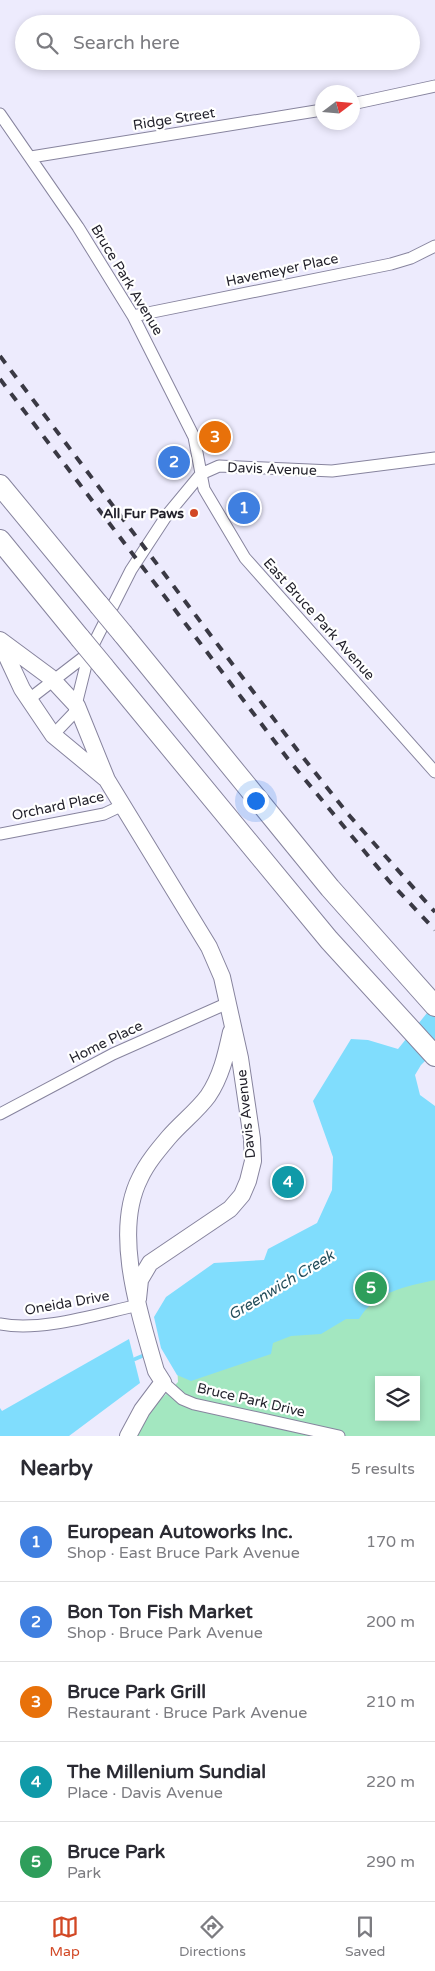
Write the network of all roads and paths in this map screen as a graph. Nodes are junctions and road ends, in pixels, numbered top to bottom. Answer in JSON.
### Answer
{"nodes":[{"id":1,"x":435,"y":86,"type":"edge"},
{"id":2,"x":360,"y":102,"type":"edge"},
{"id":3,"x":315,"y":111,"type":"edge"},
{"id":4,"x":0,"y":114,"type":"edge"},
{"id":5,"x":31,"y":157,"type":"junction"},
{"id":6,"x":435,"y":246,"type":"edge"},
{"id":7,"x":133,"y":316,"type":"junction"},
{"id":8,"x":435,"y":458,"type":"edge"},
{"id":9,"x":201,"y":474,"type":"junction"},
{"id":10,"x":0,"y":485,"type":"edge"},
{"id":11,"x":0,"y":540,"type":"edge"},
{"id":12,"x":0,"y":641,"type":"edge"},
{"id":13,"x":85,"y":645,"type":"junction"},
{"id":14,"x":54,"y":681,"type":"junction"},
{"id":15,"x":28,"y":700,"type":"junction"},
{"id":16,"x":77,"y":706,"type":"junction"},
{"id":17,"x":53,"y":735,"type":"junction"},
{"id":18,"x":435,"y":772,"type":"edge"},
{"id":19,"x":107,"y":780,"type":"junction"},
{"id":20,"x":122,"y":805,"type":"junction"},
{"id":21,"x":0,"y":834,"type":"edge"},
{"id":22,"x":228,"y":1003,"type":"junction"},
{"id":23,"x":434,"y":1005,"type":"edge"},
{"id":24,"x":232,"y":1029,"type":"junction"},
{"id":25,"x":435,"y":1056,"type":"edge"},
{"id":26,"x":0,"y":1114,"type":"edge"},
{"id":27,"x":138,"y":1302,"type":"junction"},
{"id":28,"x":0,"y":1324,"type":"edge"},
{"id":29,"x":159,"y":1377,"type":"junction"},
{"id":30,"x":128,"y":1436,"type":"edge"},
{"id":31,"x":339,"y":1436,"type":"edge"}],
"edges":[{"from":1,"to":2,"type":"street"},
{"from":3,"to":5,"type":"street","name":"Ridge Street"},
{"from":4,"to":5,"type":"street","name":"Bruce Park Avenue"},
{"from":5,"to":7,"type":"street","name":"Bruce Park Avenue"},
{"from":6,"to":7,"type":"street","name":"Havemeyer Place"},
{"from":7,"to":9,"type":"street","name":"Bruce Park Avenue"},
{"from":8,"to":9,"type":"street","name":"Davis Avenue"},
{"from":9,"to":13,"type":"street","name":"Davis Avenue"},
{"from":9,"to":18,"type":"street","name":"East Bruce Park Avenue"},
{"from":10,"to":23,"type":"highway","bridge":true},
{"from":11,"to":13,"type":"highway"},
{"from":12,"to":14,"type":"main road"},
{"from":12,"to":15,"type":"main road"},
{"from":13,"to":14,"type":"street","name":"Davis Avenue"},
{"from":13,"to":16,"type":"street","name":"Davis Avenue"},
{"from":13,"to":25,"type":"highway","bridge":true},
{"from":14,"to":15,"type":"street","name":"Davis Avenue"},
{"from":14,"to":16,"type":"main road","name":"Davis Avenue"},
{"from":15,"to":17,"type":"main road","name":"Davis Avenue"},
{"from":16,"to":17,"type":"street","name":"Davis Avenue"},
{"from":16,"to":19,"type":"main road","name":"Davis Avenue"},
{"from":17,"to":19,"type":"main road","name":"Davis Avenue"},
{"from":19,"to":20,"type":"main road","name":"Davis Avenue"},
{"from":20,"to":21,"type":"street","name":"Orchard Place"},
{"from":20,"to":22,"type":"main road","name":"Davis Avenue"},
{"from":22,"to":24,"type":"main road","name":"Davis Avenue"},
{"from":22,"to":26,"type":"street","name":"Home Place"},
{"from":24,"to":27,"type":"main road","name":"Davis Avenue"},
{"from":24,"to":27,"type":"main road","name":"Davis Avenue"},
{"from":27,"to":28,"type":"street","name":"Oneida Drive"},
{"from":27,"to":29,"type":"main road","name":"Davis Avenue"},
{"from":29,"to":30,"type":"main road"},
{"from":29,"to":31,"type":"street","name":"Bruce Park Drive"}]}
